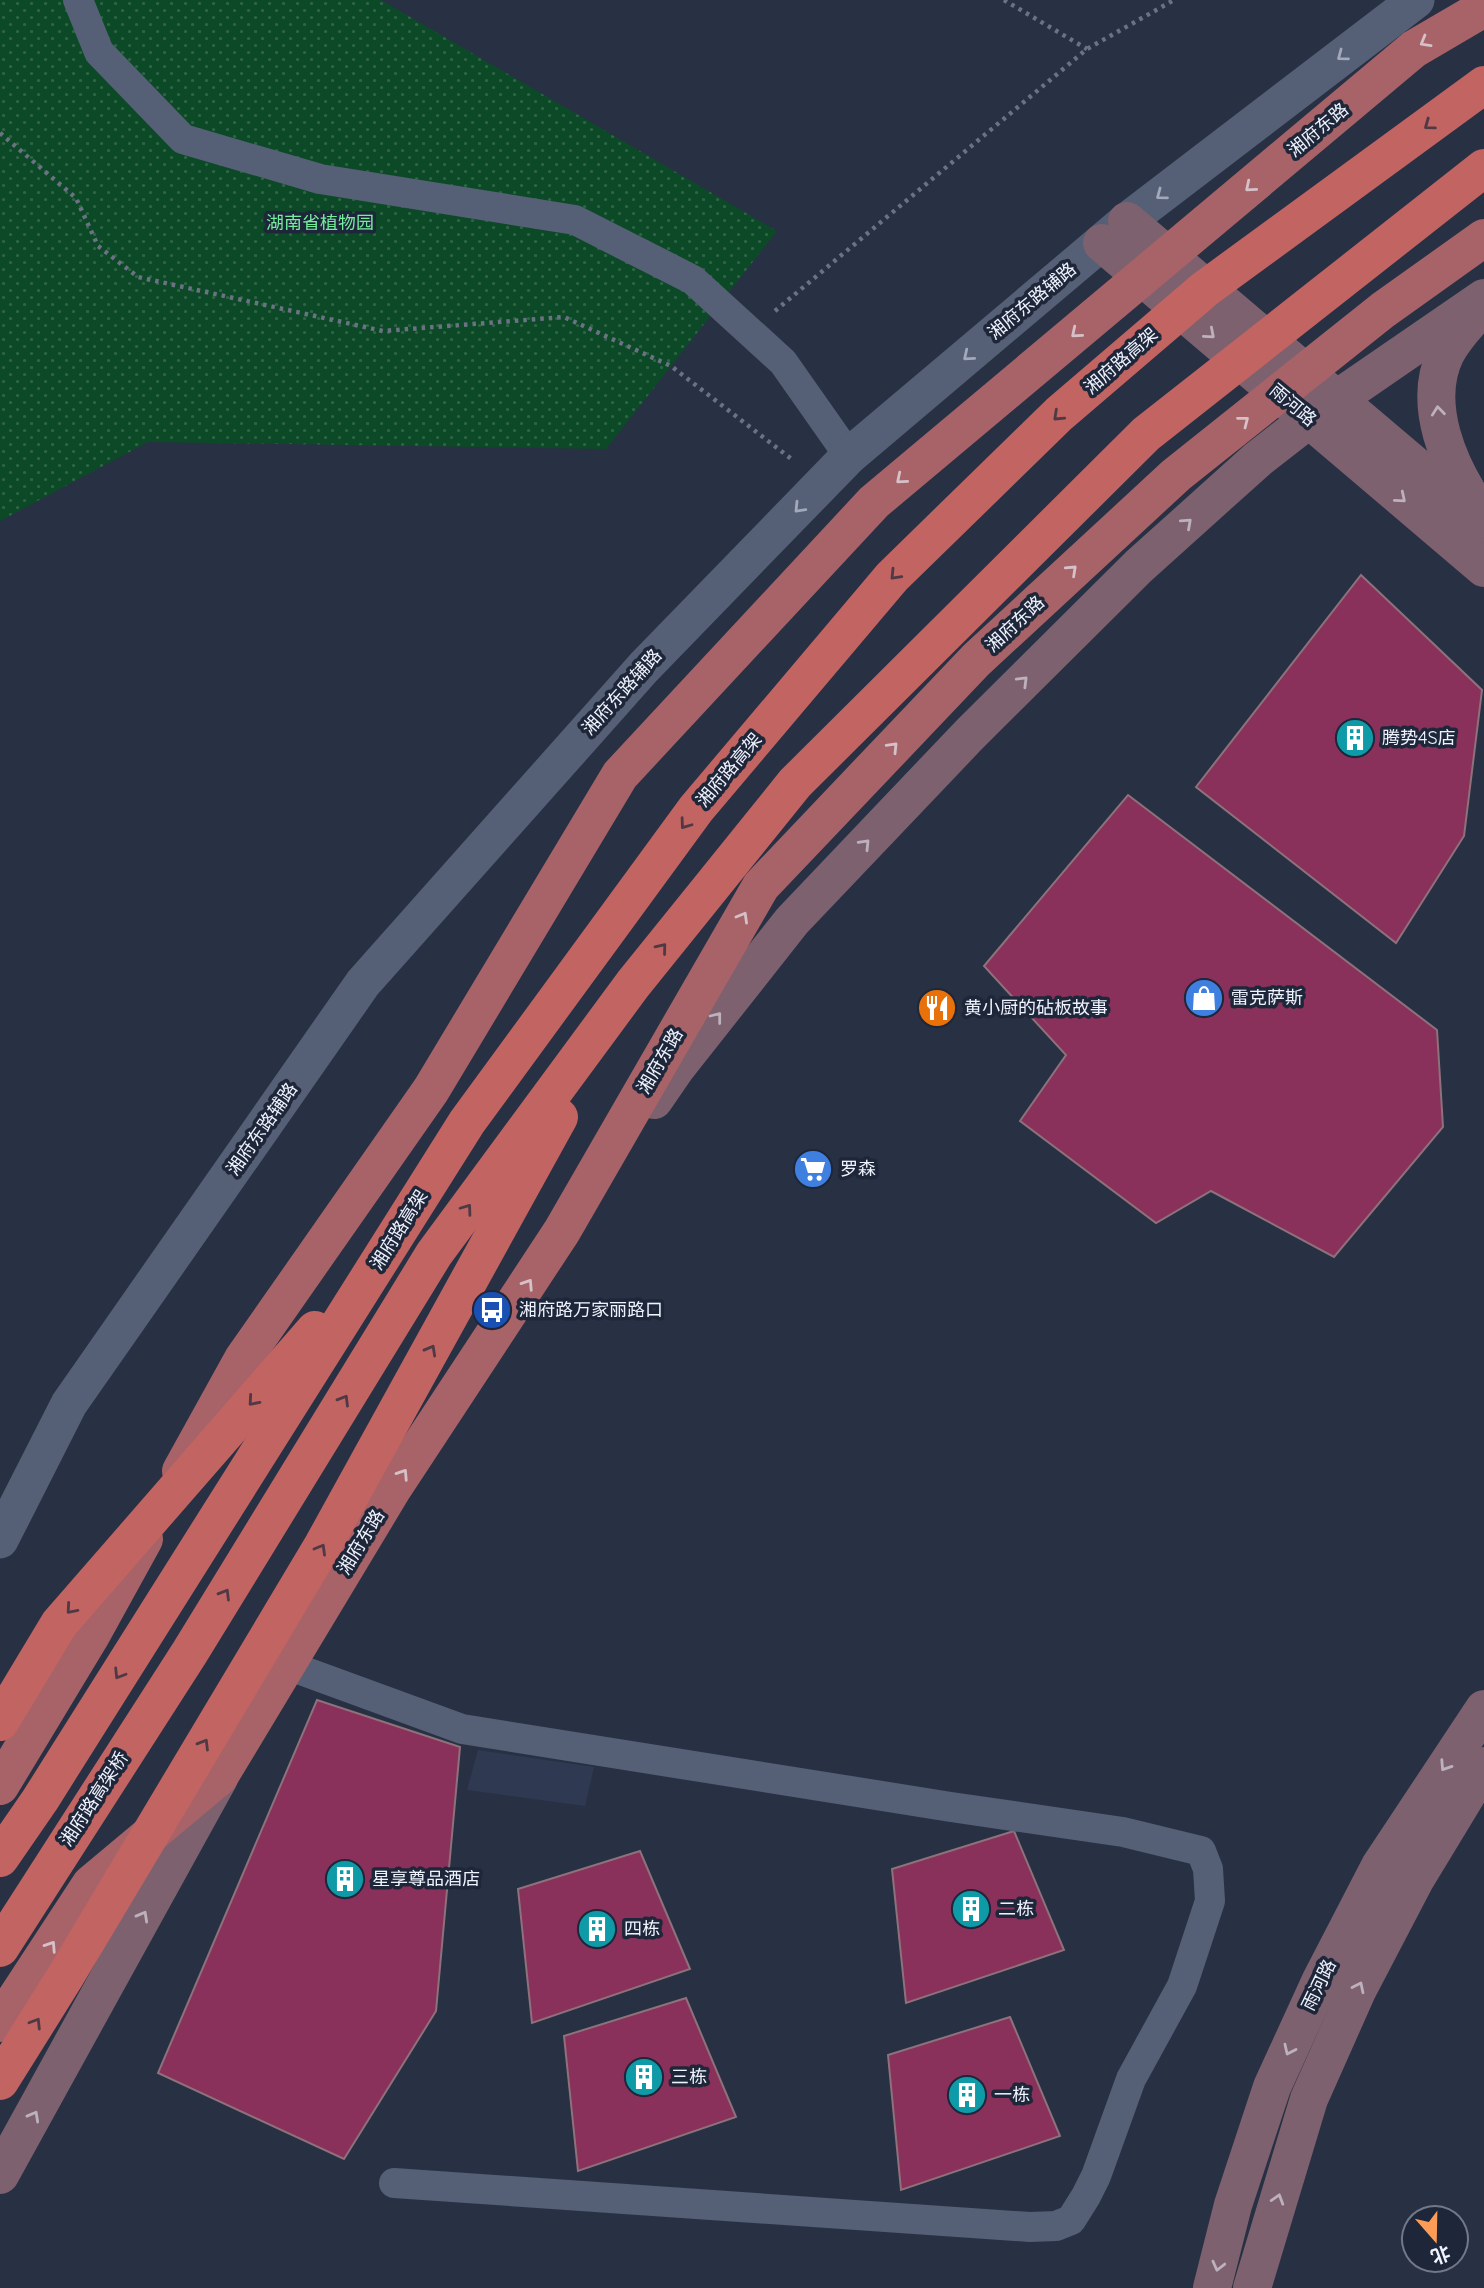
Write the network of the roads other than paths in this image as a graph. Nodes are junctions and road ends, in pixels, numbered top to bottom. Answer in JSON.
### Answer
{"nodes":[{"id":1,"x":78,"y":0,"type":"edge"},
{"id":2,"x":1416,"y":0,"type":"edge"},
{"id":3,"x":1484,"y":8,"type":"edge"},
{"id":4,"x":1484,"y":85,"type":"edge"},
{"id":5,"x":1484,"y":168,"type":"edge"},
{"id":6,"x":1115,"y":232,"type":"junction"},
{"id":7,"x":1484,"y":238,"type":"edge"},
{"id":8,"x":1155,"y":266,"type":"junction"},
{"id":9,"x":1484,"y":298,"type":"edge"},
{"id":10,"x":1484,"y":306,"type":"edge"},
{"id":11,"x":1292,"y":383,"type":"junction"},
{"id":12,"x":1322,"y":409,"type":"junction"},
{"id":13,"x":849,"y":456,"type":"junction"},
{"id":14,"x":1356,"y":459,"type":"junction"},
{"id":15,"x":1248,"y":469,"type":"junction"},
{"id":16,"x":1484,"y":517,"type":"edge"},
{"id":17,"x":1484,"y":524,"type":"edge"},
{"id":18,"x":1484,"y":568,"type":"edge"},
{"id":19,"x":633,"y":984,"type":"junction"},
{"id":20,"x":562,"y":1231,"type":"junction"},
{"id":21,"x":394,"y":1238,"type":"junction"},
{"id":22,"x":0,"y":1539,"type":"edge"},
{"id":23,"x":287,"y":1665,"type":"junction"},
{"id":24,"x":1484,"y":1709,"type":"edge"},
{"id":25,"x":0,"y":1722,"type":"edge"},
{"id":26,"x":1484,"y":1766,"type":"edge"},
{"id":27,"x":219,"y":1777,"type":"junction"},
{"id":28,"x":0,"y":1786,"type":"edge"},
{"id":29,"x":0,"y":1858,"type":"edge"},
{"id":30,"x":0,"y":1948,"type":"edge"},
{"id":31,"x":0,"y":2023,"type":"edge"},
{"id":32,"x":0,"y":2081,"type":"edge"},
{"id":33,"x":0,"y":2175,"type":"edge"},
{"id":34,"x":394,"y":2183,"type":"dead end"},
{"id":35,"x":1212,"y":2288,"type":"edge"},
{"id":36,"x":1252,"y":2288,"type":"edge"}],
"edges":[{"from":1,"to":13,"type":"street"},
{"from":2,"to":6,"type":"street","name":"湘府东路辅路","one_way":true},
{"from":3,"to":8,"type":"main road","name":"湘府东路","one_way":true},
{"from":4,"to":21,"type":"highway","name":"湘府路高架","one_way":true},
{"from":19,"to":5,"type":"highway","one_way":true},
{"from":6,"to":8,"type":"main road","name":"雨河路"},
{"from":6,"to":13,"type":"street","name":"湘府东路辅路","one_way":true},
{"from":7,"to":11,"type":"main road","name":"湘府东路"},
{"from":8,"to":11,"type":"main road","name":"雨河路"},
{"from":8,"to":28,"type":"main road","name":"湘府东路","one_way":true},
{"from":9,"to":12,"type":"main road"},
{"from":16,"to":10,"type":"main road","one_way":true},
{"from":11,"to":12,"type":"main road","name":"雨河路"},
{"from":20,"to":11,"type":"main road","name":"湘府东路","one_way":true},
{"from":12,"to":14,"type":"main road","name":"雨河路"},
{"from":12,"to":15,"type":"main road"},
{"from":12,"to":17,"type":"main road","name":"雨河路"},
{"from":13,"to":22,"type":"street","name":"湘府东路辅路","one_way":true},
{"from":14,"to":15,"type":"main road"},
{"from":14,"to":18,"type":"main road","name":"雨河路","one_way":true},
{"from":20,"to":15,"type":"main road","one_way":true},
{"from":30,"to":19,"type":"highway","name":"湘府路高架桥","one_way":true},
{"from":32,"to":19,"type":"highway","one_way":true},
{"from":23,"to":20,"type":"main road","name":"湘府东路","one_way":true},
{"from":21,"to":25,"type":"highway","one_way":true},
{"from":21,"to":29,"type":"highway","name":"湘府路高架","one_way":true},
{"from":23,"to":27,"type":"main road","name":"湘府东路"},
{"from":23,"to":34,"type":"street"},
{"from":24,"to":35,"type":"main road","name":"雨河路","one_way":true},
{"from":36,"to":26,"type":"main road","name":"雨河路","one_way":true},
{"from":31,"to":27,"type":"main road","name":"湘府东路","one_way":true},
{"from":33,"to":27,"type":"main road","one_way":true}]}
